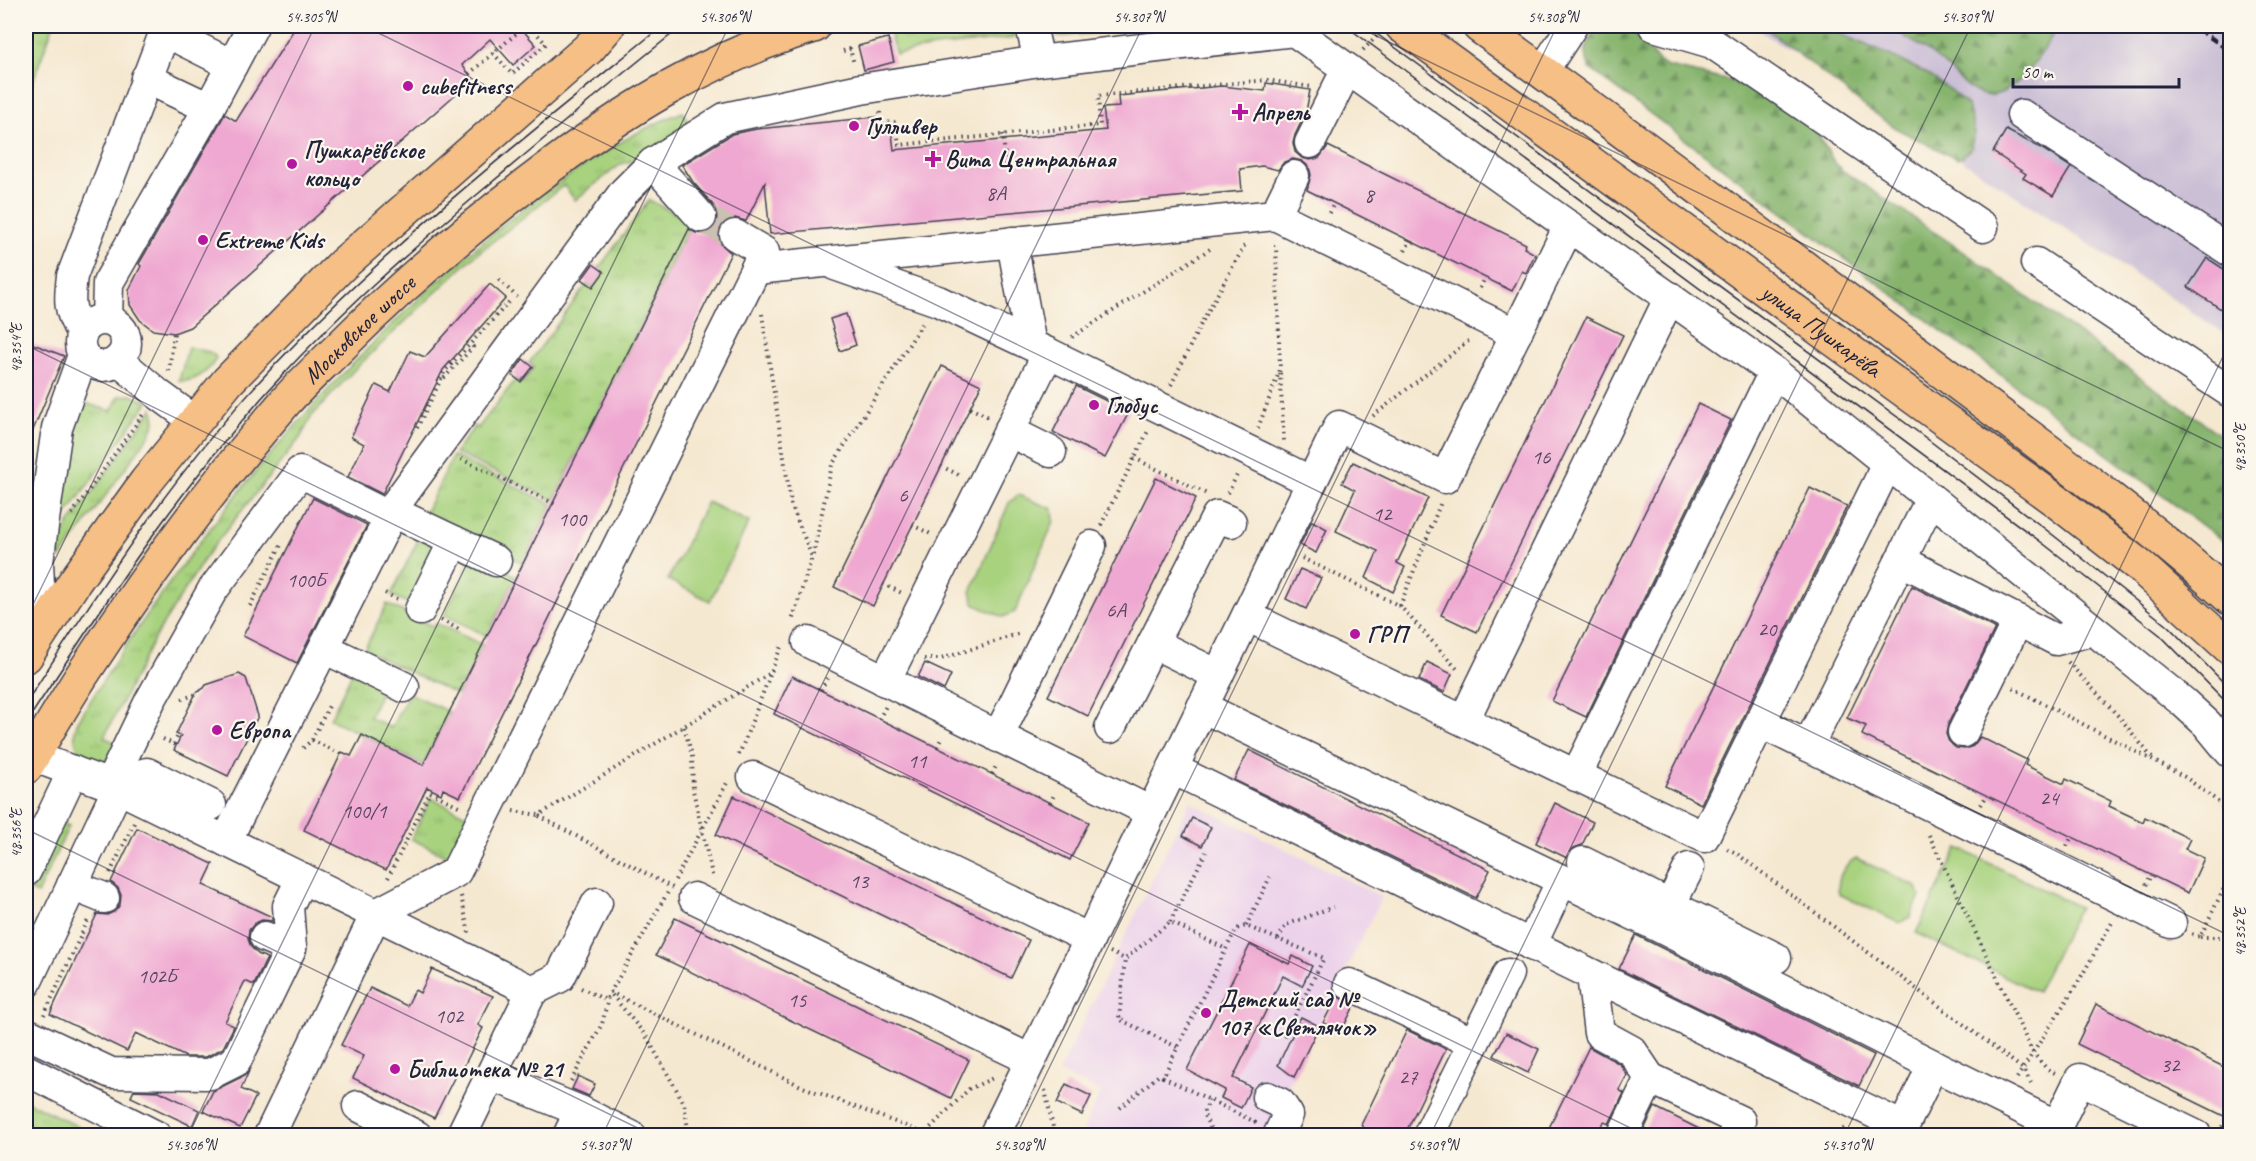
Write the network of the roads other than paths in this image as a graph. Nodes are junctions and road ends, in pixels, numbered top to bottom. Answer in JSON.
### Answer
{"nodes":[{"id":1,"x":254,"y":26,"type":"edge"},
{"id":2,"x":608,"y":26,"type":"edge"},
{"id":3,"x":814,"y":26,"type":"edge"},
{"id":4,"x":1031,"y":26,"type":"edge"},
{"id":5,"x":1402,"y":26,"type":"edge"},
{"id":6,"x":1479,"y":26,"type":"edge"},
{"id":7,"x":1572,"y":26,"type":"edge"},
{"id":8,"x":1654,"y":26,"type":"edge"},
{"id":9,"x":165,"y":28,"type":"edge"},
{"id":10,"x":1291,"y":28,"type":"edge"},
{"id":11,"x":1039,"y":60,"type":"junction"},
{"id":12,"x":232,"y":65,"type":"junction"},
{"id":13,"x":1347,"y":69,"type":"junction"},
{"id":14,"x":1543,"y":71,"type":"junction"},
{"id":15,"x":146,"y":78,"type":"junction"},
{"id":16,"x":209,"y":108,"type":"junction"},
{"id":17,"x":2022,"y":115,"type":"dead end"},
{"id":18,"x":1310,"y":143,"type":"dead end"},
{"id":19,"x":653,"y":163,"type":"junction"},
{"id":20,"x":1294,"y":176,"type":"dead end"},
{"id":21,"x":1268,"y":216,"type":"junction"},
{"id":22,"x":700,"y":217,"type":"tunnel mouth"},
{"id":23,"x":1569,"y":226,"type":"junction"},
{"id":24,"x":1983,"y":226,"type":"dead end"},
{"id":25,"x":735,"y":236,"type":"tunnel mouth"},
{"id":26,"x":1012,"y":242,"type":"junction"},
{"id":27,"x":2230,"y":251,"type":"edge"},
{"id":28,"x":825,"y":262,"type":"junction"},
{"id":29,"x":2036,"y":263,"type":"dead end"},
{"id":30,"x":756,"y":269,"type":"junction"},
{"id":31,"x":1670,"y":297,"type":"junction"},
{"id":32,"x":1504,"y":328,"type":"junction"},
{"id":33,"x":91,"y":336,"type":"junction"},
{"id":34,"x":1039,"y":349,"type":"junction"},
{"id":35,"x":118,"y":360,"type":"junction"},
{"id":36,"x":1774,"y":372,"type":"junction"},
{"id":37,"x":2230,"y":392,"type":"edge"},
{"id":38,"x":195,"y":421,"type":"junction"},
{"id":39,"x":1009,"y":431,"type":"junction"},
{"id":40,"x":1051,"y":452,"type":"dead end"},
{"id":41,"x":1886,"y":462,"type":"junction"},
{"id":42,"x":1299,"y":476,"type":"junction"},
{"id":43,"x":1931,"y":499,"type":"junction"},
{"id":44,"x":1224,"y":513,"type":"road end"},
{"id":45,"x":392,"y":514,"type":"junction"},
{"id":46,"x":454,"y":541,"type":"junction"},
{"id":47,"x":1090,"y":546,"type":"road end"},
{"id":48,"x":1900,"y":560,"type":"junction"},
{"id":49,"x":496,"y":561,"type":"dead end"},
{"id":50,"x":2230,"y":598,"type":"edge"},
{"id":51,"x":420,"y":610,"type":"dead end"},
{"id":52,"x":1247,"y":616,"type":"junction"},
{"id":53,"x":2018,"y":620,"type":"junction"},
{"id":54,"x":2093,"y":630,"type":"junction"},
{"id":55,"x":794,"y":637,"type":"road end"},
{"id":56,"x":33,"y":643,"type":"edge"},
{"id":57,"x":1153,"y":643,"type":"junction"},
{"id":58,"x":324,"y":648,"type":"junction"},
{"id":59,"x":2230,"y":648,"type":"edge"},
{"id":60,"x":890,"y":670,"type":"junction"},
{"id":61,"x":1218,"y":675,"type":"junction"},
{"id":62,"x":405,"y":687,"type":"dead end"},
{"id":63,"x":1202,"y":707,"type":"junction"},
{"id":64,"x":1464,"y":720,"type":"junction"},
{"id":65,"x":1761,"y":723,"type":"junction"},
{"id":66,"x":1110,"y":728,"type":"dead end"},
{"id":67,"x":1963,"y":732,"type":"dead end"},
{"id":68,"x":998,"y":737,"type":"junction"},
{"id":69,"x":1808,"y":746,"type":"junction"},
{"id":70,"x":2230,"y":752,"type":"edge"},
{"id":71,"x":29,"y":761,"type":"edge"},
{"id":72,"x":1173,"y":769,"type":"junction"},
{"id":73,"x":73,"y":771,"type":"junction"},
{"id":74,"x":740,"y":771,"type":"road end"},
{"id":75,"x":1576,"y":776,"type":"junction"},
{"id":76,"x":114,"y":786,"type":"junction"},
{"id":77,"x":212,"y":805,"type":"dead end"},
{"id":78,"x":1151,"y":812,"type":"junction"},
{"id":79,"x":226,"y":840,"type":"junction"},
{"id":80,"x":1689,"y":868,"type":"dead end"},
{"id":81,"x":26,"y":871,"type":"edge"},
{"id":82,"x":1572,"y":871,"type":"junction"},
{"id":83,"x":302,"y":878,"type":"junction"},
{"id":84,"x":72,"y":885,"type":"junction"},
{"id":85,"x":104,"y":898,"type":"dead end"},
{"id":86,"x":695,"y":899,"type":"road end"},
{"id":87,"x":597,"y":903,"type":"dead end"},
{"id":88,"x":374,"y":913,"type":"junction"},
{"id":89,"x":1665,"y":915,"type":"junction"},
{"id":90,"x":2171,"y":923,"type":"road end"},
{"id":91,"x":1090,"y":939,"type":"junction"},
{"id":92,"x":1531,"y":945,"type":"junction"},
{"id":93,"x":1776,"y":958,"type":"dead end"},
{"id":94,"x":1508,"y":974,"type":"dead end"},
{"id":95,"x":1592,"y":975,"type":"junction"},
{"id":96,"x":26,"y":983,"type":"edge"},
{"id":97,"x":1349,"y":984,"type":"dead end"},
{"id":98,"x":532,"y":991,"type":"junction"},
{"id":99,"x":26,"y":1033,"type":"edge"},
{"id":100,"x":1474,"y":1043,"type":"junction"},
{"id":101,"x":1031,"y":1060,"type":"junction"},
{"id":102,"x":1933,"y":1065,"type":"junction"},
{"id":103,"x":26,"y":1070,"type":"edge"},
{"id":104,"x":491,"y":1075,"type":"junction"},
{"id":105,"x":1650,"y":1077,"type":"junction"},
{"id":106,"x":1267,"y":1097,"type":"road end"},
{"id":107,"x":357,"y":1106,"type":"dead end"},
{"id":108,"x":569,"y":1117,"type":"edge"},
{"id":109,"x":1901,"y":1131,"type":"edge"},
{"id":110,"x":2055,"y":1131,"type":"edge"},
{"id":111,"x":1002,"y":1133,"type":"edge"},
{"id":112,"x":156,"y":1136,"type":"edge"},
{"id":113,"x":269,"y":1136,"type":"edge"},
{"id":114,"x":417,"y":1136,"type":"edge"},
{"id":115,"x":461,"y":1136,"type":"edge"},
{"id":116,"x":631,"y":1136,"type":"edge"},
{"id":117,"x":1278,"y":1136,"type":"edge"},
{"id":118,"x":1428,"y":1136,"type":"edge"},
{"id":119,"x":1622,"y":1136,"type":"edge"},
{"id":120,"x":1732,"y":1136,"type":"edge"},
{"id":121,"x":2197,"y":1136,"type":"edge"}],
"edges":[{"from":1,"to":12,"type":"street"},
{"from":2,"to":38,"type":"main road"},
{"from":3,"to":71,"type":"main road","name":"Московское шоссе"},
{"from":4,"to":11,"type":"street"},
{"from":5,"to":59,"type":"main road","name":"улица Пушкарёва"},
{"from":6,"to":14,"type":"main road","name":"улица Пушкарёва"},
{"from":7,"to":14,"type":"street"},
{"from":8,"to":24,"type":"street"},
{"from":9,"to":12,"type":"street"},
{"from":9,"to":15,"type":"street"},
{"from":10,"to":11,"type":"street"},
{"from":10,"to":13,"type":"street"},
{"from":11,"to":19,"type":"street"},
{"from":12,"to":16,"type":"street"},
{"from":13,"to":18,"type":"street"},
{"from":13,"to":23,"type":"street"},
{"from":14,"to":50,"type":"main road","name":"улица Пушкарёва"},
{"from":15,"to":16,"type":"street"},
{"from":15,"to":33,"type":"street"},
{"from":16,"to":33,"type":"street"},
{"from":17,"to":27,"type":"street"},
{"from":19,"to":22,"type":"street"},
{"from":19,"to":45,"type":"street"},
{"from":20,"to":21,"type":"street"},
{"from":21,"to":26,"type":"street"},
{"from":21,"to":32,"type":"street"},
{"from":23,"to":31,"type":"street"},
{"from":23,"to":32,"type":"street"},
{"from":25,"to":30,"type":"street"},
{"from":26,"to":28,"type":"street"},
{"from":26,"to":34,"type":"street"},
{"from":28,"to":30,"type":"street"},
{"from":28,"to":34,"type":"street"},
{"from":29,"to":37,"type":"street"},
{"from":30,"to":88,"type":"street"},
{"from":31,"to":36,"type":"street"},
{"from":31,"to":64,"type":"street"},
{"from":32,"to":42,"type":"street"},
{"from":33,"to":35,"type":"street"},
{"from":33,"to":35,"type":"street"},
{"from":33,"to":56,"type":"street"},
{"from":34,"to":39,"type":"street"},
{"from":34,"to":42,"type":"street"},
{"from":35,"to":38,"type":"street"},
{"from":36,"to":41,"type":"street"},
{"from":36,"to":75,"type":"street"},
{"from":38,"to":56,"type":"main road"},
{"from":39,"to":40,"type":"street"},
{"from":39,"to":60,"type":"street"},
{"from":41,"to":43,"type":"street"},
{"from":41,"to":65,"type":"street"},
{"from":42,"to":52,"type":"street"},
{"from":43,"to":48,"type":"street"},
{"from":43,"to":54,"type":"street"},
{"from":44,"to":57,"type":"street"},
{"from":45,"to":46,"type":"street"},
{"from":45,"to":58,"type":"street"},
{"from":45,"to":76,"type":"street"},
{"from":46,"to":49,"type":"street"},
{"from":46,"to":51,"type":"street"},
{"from":47,"to":68,"type":"street"},
{"from":48,"to":53,"type":"street"},
{"from":48,"to":69,"type":"street"},
{"from":52,"to":61,"type":"street"},
{"from":52,"to":64,"type":"street"},
{"from":53,"to":54,"type":"street"},
{"from":53,"to":67,"type":"street"},
{"from":54,"to":70,"type":"street"},
{"from":55,"to":60,"type":"street"},
{"from":57,"to":61,"type":"street"},
{"from":57,"to":66,"type":"street"},
{"from":58,"to":62,"type":"street"},
{"from":58,"to":79,"type":"street"},
{"from":60,"to":68,"type":"street"},
{"from":61,"to":63,"type":"street"},
{"from":63,"to":72,"type":"street"},
{"from":63,"to":82,"type":"street"},
{"from":64,"to":75,"type":"street"},
{"from":65,"to":69,"type":"street"},
{"from":65,"to":75,"type":"street"},
{"from":68,"to":78,"type":"street"},
{"from":69,"to":90,"type":"street"},
{"from":71,"to":73,"type":"street"},
{"from":72,"to":78,"type":"street"},
{"from":72,"to":92,"type":"street"},
{"from":73,"to":76,"type":"street"},
{"from":73,"to":81,"type":"street"},
{"from":74,"to":91,"type":"street"},
{"from":76,"to":77,"type":"street"},
{"from":76,"to":79,"type":"street"},
{"from":76,"to":84,"type":"street"},
{"from":78,"to":91,"type":"street"},
{"from":79,"to":83,"type":"street"},
{"from":80,"to":89,"type":"street"},
{"from":82,"to":89,"type":"street"},
{"from":82,"to":92,"type":"street"},
{"from":83,"to":88,"type":"street"},
{"from":83,"to":99,"type":"street"},
{"from":84,"to":85,"type":"street"},
{"from":84,"to":96,"type":"street"},
{"from":86,"to":101,"type":"street"},
{"from":87,"to":98,"type":"street"},
{"from":88,"to":98,"type":"street"},
{"from":88,"to":113,"type":"street"},
{"from":89,"to":93,"type":"street"},
{"from":89,"to":102,"type":"street"},
{"from":91,"to":101,"type":"street"},
{"from":92,"to":95,"type":"street"},
{"from":94,"to":100,"type":"street"},
{"from":95,"to":105,"type":"street"},
{"from":95,"to":109,"type":"street"},
{"from":97,"to":100,"type":"street"},
{"from":98,"to":104,"type":"street"},
{"from":100,"to":118,"type":"street"},
{"from":101,"to":111,"type":"street"},
{"from":102,"to":109,"type":"street"},
{"from":102,"to":110,"type":"street"},
{"from":103,"to":112,"type":"street"},
{"from":104,"to":108,"type":"street"},
{"from":104,"to":115,"type":"street"},
{"from":105,"to":119,"type":"street"},
{"from":105,"to":120,"type":"street"},
{"from":106,"to":117,"type":"street"},
{"from":107,"to":114,"type":"street"},
{"from":108,"to":116,"type":"street"},
{"from":110,"to":121,"type":"street"}]}
